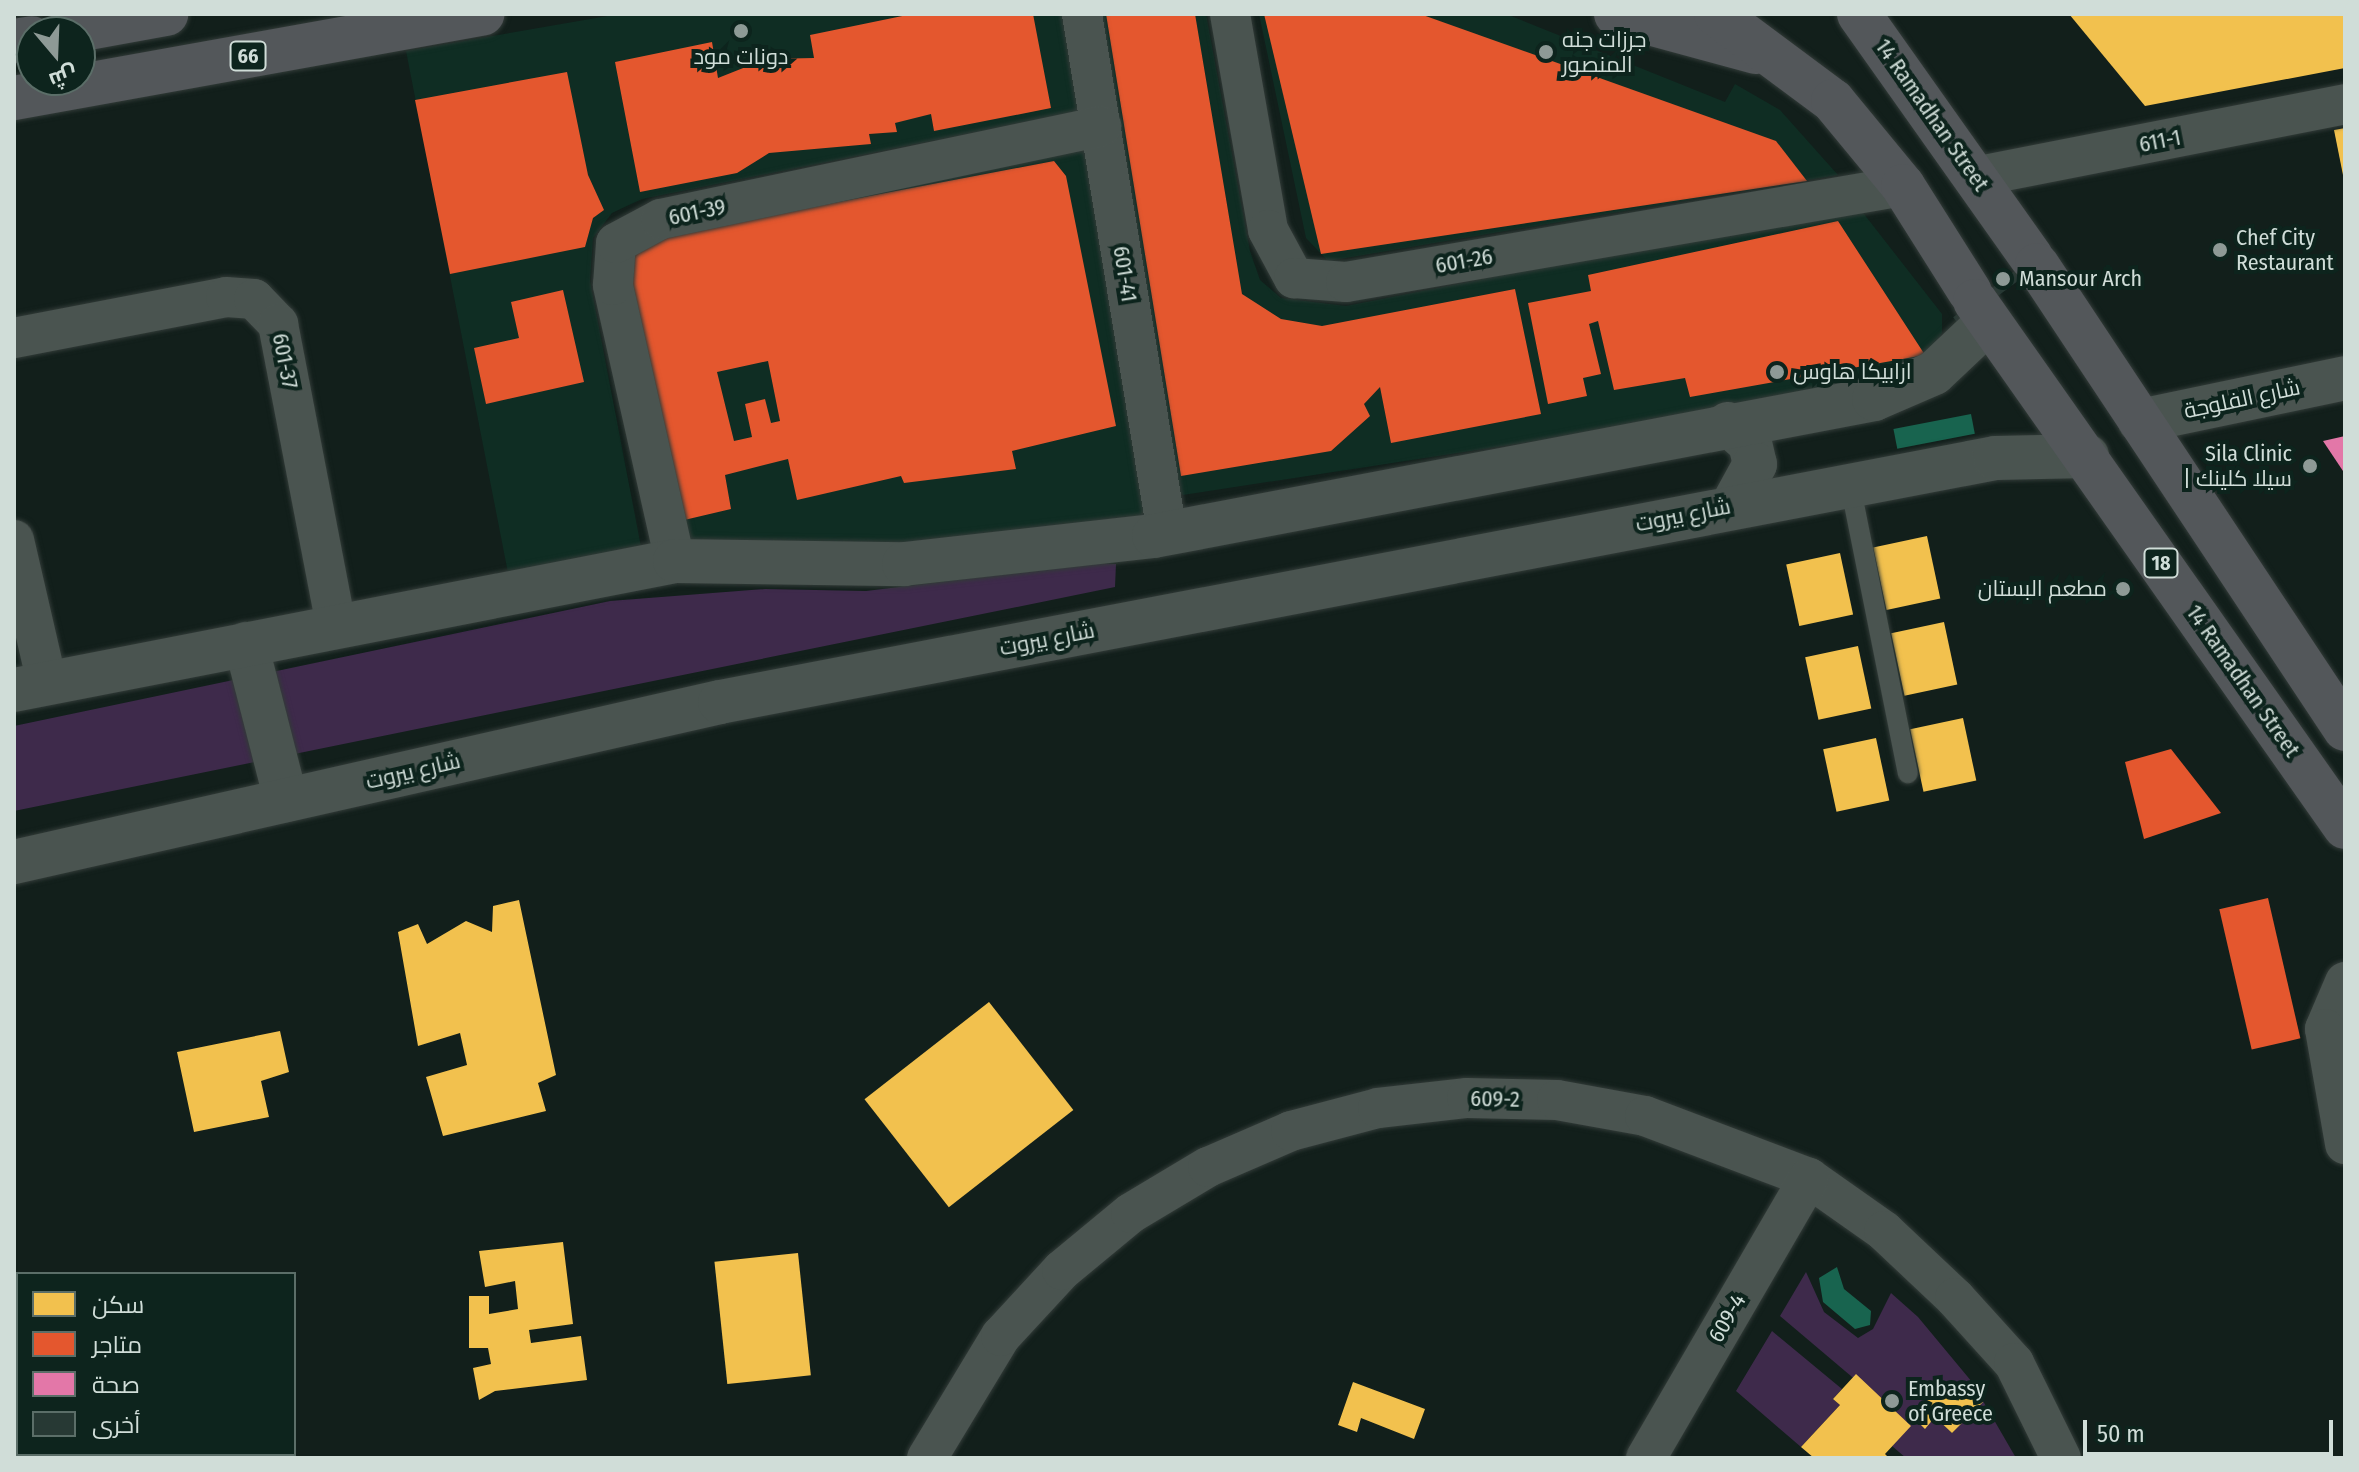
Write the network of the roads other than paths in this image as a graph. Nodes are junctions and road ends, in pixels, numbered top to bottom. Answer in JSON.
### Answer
{"nodes":[{"id":1,"x":166,"y":14,"type":"edge"},
{"id":2,"x":483,"y":14,"type":"edge"},
{"id":3,"x":1082,"y":14,"type":"edge"},
{"id":4,"x":1230,"y":14,"type":"edge"},
{"id":5,"x":1616,"y":14,"type":"edge"},
{"id":6,"x":1716,"y":14,"type":"edge"},
{"id":7,"x":1864,"y":16,"type":"edge"},
{"id":8,"x":96,"y":26,"type":"edge"},
{"id":9,"x":1764,"y":53,"type":"junction"},
{"id":10,"x":14,"y":98,"type":"edge"},
{"id":11,"x":2345,"y":104,"type":"edge"},
{"id":12,"x":1101,"y":126,"type":"junction"},
{"id":13,"x":1974,"y":177,"type":"junction"},
{"id":14,"x":1903,"y":186,"type":"junction"},
{"id":15,"x":1978,"y":305,"type":"junction"},
{"id":16,"x":14,"y":338,"type":"edge"},
{"id":17,"x":2345,"y":378,"type":"edge"},
{"id":18,"x":2140,"y":421,"type":"junction"},
{"id":19,"x":1728,"y":424,"type":"junction"},
{"id":20,"x":2087,"y":456,"type":"junction"},
{"id":21,"x":1850,"y":484,"type":"junction"},
{"id":22,"x":1732,"y":506,"type":"junction"},
{"id":23,"x":1167,"y":533,"type":"junction"},
{"id":24,"x":14,"y":540,"type":"edge"},
{"id":25,"x":675,"y":561,"type":"junction"},
{"id":26,"x":336,"y":626,"type":"junction"},
{"id":27,"x":246,"y":644,"type":"junction"},
{"id":28,"x":30,"y":686,"type":"edge"},
{"id":29,"x":2345,"y":729,"type":"edge"},
{"id":30,"x":1908,"y":773,"type":"dead end"},
{"id":31,"x":286,"y":800,"type":"junction"},
{"id":32,"x":2345,"y":827,"type":"edge"},
{"id":33,"x":14,"y":862,"type":"edge"},
{"id":34,"x":2345,"y":982,"type":"edge"},
{"id":35,"x":2345,"y":1144,"type":"edge"},
{"id":36,"x":1809,"y":1178,"type":"junction"},
{"id":37,"x":927,"y":1458,"type":"edge"},
{"id":38,"x":1646,"y":1458,"type":"edge"},
{"id":39,"x":2061,"y":1458,"type":"edge"}],
"edges":[{"from":1,"to":8,"type":"main road"},
{"from":2,"to":10,"type":"main road","number":"66"},
{"from":3,"to":12,"type":"street","name":"601-41"},
{"from":4,"to":14,"type":"street","name":"601-26"},
{"from":5,"to":9,"type":"main road"},
{"from":6,"to":9,"type":"main road","name":"14 Ramadhan Street","number":"18"},
{"from":7,"to":13,"type":"main road","name":"14 Ramadhan Street"},
{"from":9,"to":14,"type":"main road","name":"14 Ramadhan Street","number":"18"},
{"from":11,"to":13,"type":"street","name":"611-1"},
{"from":12,"to":23,"type":"street","name":"601-41"},
{"from":12,"to":25,"type":"street","name":"601-39"},
{"from":13,"to":18,"type":"main road","name":"14 Ramadhan Street"},
{"from":14,"to":15,"type":"main road","name":"14 Ramadhan Street","number":"18"},
{"from":15,"to":19,"type":"main road"},
{"from":15,"to":20,"type":"main road","name":"14 Ramadhan Street","number":"18"},
{"from":16,"to":26,"type":"street","name":"601-37"},
{"from":17,"to":18,"type":"main road","name":"شارع الفلوجة"},
{"from":18,"to":29,"type":"main road","name":"14 Ramadhan Street"},
{"from":19,"to":22,"type":"main road"},
{"from":19,"to":23,"type":"main road"},
{"from":20,"to":21,"type":"main road","name":"شارع بيروت"},
{"from":20,"to":32,"type":"main road","name":"14 Ramadhan Street","number":"18"},
{"from":21,"to":22,"type":"main road","name":"شارع بيروت"},
{"from":21,"to":30,"type":"lane"},
{"from":22,"to":31,"type":"main road","name":"شارع بيروت"},
{"from":23,"to":25,"type":"main road"},
{"from":24,"to":28,"type":"street"},
{"from":25,"to":26,"type":"main road"},
{"from":26,"to":27,"type":"main road"},
{"from":27,"to":28,"type":"main road"},
{"from":27,"to":31,"type":"main road"},
{"from":31,"to":33,"type":"main road","name":"شارع بيروت"},
{"from":34,"to":35,"type":"street"},
{"from":36,"to":37,"type":"street","name":"609-2"},
{"from":36,"to":38,"type":"street","name":"609-4"},
{"from":36,"to":39,"type":"street","name":"609-2"}]}
